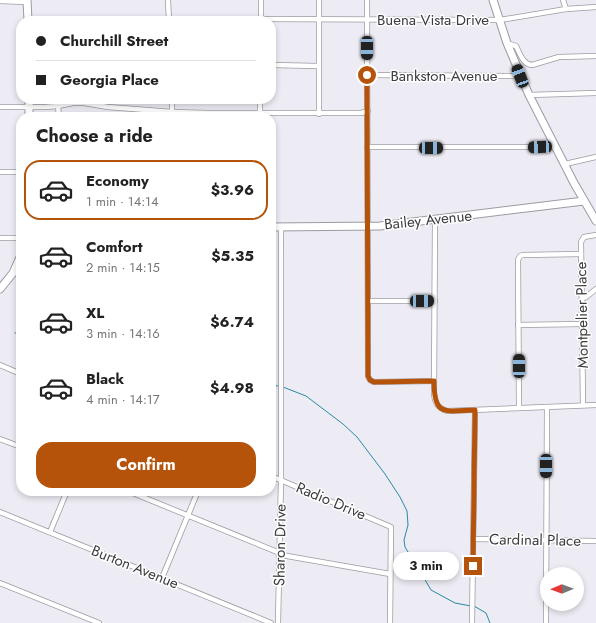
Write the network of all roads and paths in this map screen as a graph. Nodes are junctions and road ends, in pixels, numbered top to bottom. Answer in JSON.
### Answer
{"nodes":[{"id":1,"x":168,"y":0,"type":"edge"},
{"id":2,"x":261,"y":0,"type":"edge"},
{"id":3,"x":319,"y":0,"type":"edge"},
{"id":4,"x":367,"y":0,"type":"edge"},
{"id":5,"x":492,"y":0,"type":"edge"},
{"id":6,"x":563,"y":0,"type":"edge"},
{"id":7,"x":0,"y":1,"type":"edge"},
{"id":8,"x":27,"y":1,"type":"edge"},
{"id":9,"x":596,"y":7,"type":"edge"},
{"id":10,"x":566,"y":9,"type":"junction"},
{"id":11,"x":28,"y":16,"type":"edge"},
{"id":12,"x":169,"y":16,"type":"edge"},
{"id":13,"x":261,"y":16,"type":"edge"},
{"id":14,"x":276,"y":20,"type":"edge"},
{"id":15,"x":319,"y":20,"type":"junction"},
{"id":16,"x":367,"y":20,"type":"junction"},
{"id":17,"x":500,"y":20,"type":"junction"},
{"id":18,"x":508,"y":43,"type":"junction"},
{"id":19,"x":596,"y":56,"type":"edge"},
{"id":20,"x":276,"y":65,"type":"edge"},
{"id":21,"x":319,"y":66,"type":"junction"},
{"id":22,"x":367,"y":75,"type":"junction"},
{"id":23,"x":520,"y":76,"type":"junction"},
{"id":24,"x":596,"y":93,"type":"edge"},
{"id":25,"x":529,"y":95,"type":"junction"},
{"id":26,"x":22,"y":104,"type":"edge"},
{"id":27,"x":39,"y":104,"type":"edge"},
{"id":28,"x":64,"y":104,"type":"edge"},
{"id":29,"x":94,"y":104,"type":"edge"},
{"id":30,"x":172,"y":104,"type":"edge"},
{"id":31,"x":58,"y":106,"type":"junction"},
{"id":32,"x":0,"y":107,"type":"edge"},
{"id":33,"x":368,"y":111,"type":"junction"},
{"id":34,"x":59,"y":112,"type":"edge"},
{"id":35,"x":172,"y":112,"type":"joint"},
{"id":36,"x":276,"y":114,"type":"edge"},
{"id":37,"x":319,"y":114,"type":"junction"},
{"id":38,"x":367,"y":147,"type":"junction"},
{"id":39,"x":556,"y":147,"type":"junction"},
{"id":40,"x":596,"y":157,"type":"edge"},
{"id":41,"x":565,"y":164,"type":"junction"},
{"id":42,"x":0,"y":172,"type":"edge"},
{"id":43,"x":16,"y":172,"type":"edge"},
{"id":44,"x":584,"y":201,"type":"junction"},
{"id":45,"x":435,"y":220,"type":"junction"},
{"id":46,"x":596,"y":221,"type":"edge"},
{"id":47,"x":368,"y":226,"type":"junction"},
{"id":48,"x":276,"y":227,"type":"edge"},
{"id":49,"x":281,"y":227,"type":"junction"},
{"id":50,"x":596,"y":236,"type":"edge"},
{"id":51,"x":0,"y":238,"type":"edge"},
{"id":52,"x":16,"y":238,"type":"edge"},
{"id":53,"x":581,"y":254,"type":"junction"},
{"id":54,"x":16,"y":266,"type":"edge"},
{"id":55,"x":0,"y":288,"type":"edge"},
{"id":56,"x":596,"y":289,"type":"edge"},
{"id":57,"x":582,"y":299,"type":"junction"},
{"id":58,"x":435,"y":300,"type":"junction"},
{"id":59,"x":368,"y":301,"type":"junction"},
{"id":60,"x":582,"y":324,"type":"junction"},
{"id":61,"x":518,"y":325,"type":"junction"},
{"id":62,"x":0,"y":365,"type":"edge"},
{"id":63,"x":16,"y":372,"type":"edge"},
{"id":64,"x":434,"y":381,"type":"junction"},
{"id":65,"x":583,"y":405,"type":"junction"},
{"id":66,"x":596,"y":405,"type":"edge"},
{"id":67,"x":547,"y":407,"type":"junction"},
{"id":68,"x":519,"y":408,"type":"junction"},
{"id":69,"x":475,"y":410,"type":"junction"},
{"id":70,"x":0,"y":439,"type":"edge"},
{"id":71,"x":16,"y":445,"type":"edge"},
{"id":72,"x":276,"y":478,"type":"edge"},
{"id":73,"x":282,"y":480,"type":"junction"},
{"id":74,"x":65,"y":496,"type":"edge"},
{"id":75,"x":140,"y":496,"type":"edge"},
{"id":76,"x":196,"y":496,"type":"edge"},
{"id":77,"x":0,"y":512,"type":"edge"},
{"id":78,"x":188,"y":515,"type":"junction"},
{"id":79,"x":50,"y":532,"type":"junction"},
{"id":80,"x":473,"y":539,"type":"junction"},
{"id":81,"x":546,"y":540,"type":"junction"},
{"id":82,"x":596,"y":541,"type":"edge"},
{"id":83,"x":280,"y":553,"type":"junction"},
{"id":84,"x":390,"y":574,"type":"junction"},
{"id":85,"x":162,"y":578,"type":"junction"},
{"id":86,"x":0,"y":582,"type":"edge"},
{"id":87,"x":99,"y":623,"type":"edge"},
{"id":88,"x":271,"y":623,"type":"edge"},
{"id":89,"x":278,"y":623,"type":"edge"},
{"id":90,"x":390,"y":623,"type":"edge"},
{"id":91,"x":472,"y":623,"type":"edge"},
{"id":92,"x":546,"y":623,"type":"edge"}],
"edges":[{"from":1,"to":12,"type":"street"},
{"from":2,"to":13,"type":"street"},
{"from":3,"to":15,"type":"street"},
{"from":4,"to":16,"type":"street"},
{"from":5,"to":17,"type":"street"},
{"from":6,"to":10,"type":"street"},
{"from":7,"to":8,"type":"street"},
{"from":8,"to":11,"type":"street"},
{"from":9,"to":10,"type":"street","name":"Buena Vista Drive"},
{"from":10,"to":17,"type":"street","name":"Buena Vista Drive"},
{"from":14,"to":15,"type":"street","name":"Buena Vista Drive"},
{"from":15,"to":16,"type":"street","name":"Buena Vista Drive"},
{"from":15,"to":21,"type":"street"},
{"from":16,"to":17,"type":"street","name":"Buena Vista Drive"},
{"from":16,"to":22,"type":"street"},
{"from":17,"to":18,"type":"street"},
{"from":18,"to":19,"type":"street"},
{"from":18,"to":23,"type":"street"},
{"from":20,"to":21,"type":"street"},
{"from":21,"to":37,"type":"street"},
{"from":22,"to":23,"type":"street","name":"Bankston Avenue"},
{"from":22,"to":33,"type":"street"},
{"from":23,"to":25,"type":"street"},
{"from":24,"to":25,"type":"street"},
{"from":25,"to":39,"type":"street"},
{"from":26,"to":32,"type":"street"},
{"from":27,"to":31,"type":"street"},
{"from":28,"to":31,"type":"street"},
{"from":29,"to":35,"type":"street"},
{"from":30,"to":35,"type":"street"},
{"from":31,"to":34,"type":"street"},
{"from":33,"to":37,"type":"street"},
{"from":33,"to":38,"type":"street"},
{"from":36,"to":37,"type":"street"},
{"from":38,"to":39,"type":"street"},
{"from":38,"to":47,"type":"street"},
{"from":39,"to":41,"type":"street"},
{"from":40,"to":41,"type":"street"},
{"from":41,"to":44,"type":"street"},
{"from":42,"to":43,"type":"street"},
{"from":44,"to":45,"type":"street","name":"Bailey Avenue"},
{"from":44,"to":46,"type":"street"},
{"from":45,"to":47,"type":"street","name":"Bailey Avenue"},
{"from":45,"to":58,"type":"street"},
{"from":47,"to":49,"type":"street","name":"Bailey Avenue"},
{"from":47,"to":59,"type":"street"},
{"from":48,"to":49,"type":"street","name":"Bailey Avenue"},
{"from":49,"to":73,"type":"street","name":"Sharon Drive"},
{"from":50,"to":53,"type":"street","name":"Montpelier Place"},
{"from":51,"to":52,"type":"street"},
{"from":53,"to":57,"type":"street","name":"Montpelier Place"},
{"from":53,"to":61,"type":"street"},
{"from":54,"to":55,"type":"street"},
{"from":56,"to":57,"type":"street"},
{"from":57,"to":60,"type":"street","name":"Montpelier Place"},
{"from":58,"to":59,"type":"street"},
{"from":58,"to":64,"type":"street"},
{"from":59,"to":64,"type":"street"},
{"from":60,"to":61,"type":"street"},
{"from":60,"to":65,"type":"street","name":"Montpelier Place"},
{"from":61,"to":68,"type":"street"},
{"from":62,"to":63,"type":"street"},
{"from":64,"to":69,"type":"street"},
{"from":65,"to":66,"type":"street"},
{"from":65,"to":67,"type":"street"},
{"from":67,"to":68,"type":"street"},
{"from":67,"to":81,"type":"street"},
{"from":68,"to":69,"type":"street"},
{"from":69,"to":80,"type":"street"},
{"from":70,"to":71,"type":"street"},
{"from":72,"to":73,"type":"street","name":"Radio Drive"},
{"from":73,"to":83,"type":"street","name":"Sharon Drive"},
{"from":73,"to":84,"type":"street","name":"Radio Drive"},
{"from":74,"to":79,"type":"street"},
{"from":75,"to":78,"type":"street"},
{"from":76,"to":78,"type":"street"},
{"from":77,"to":79,"type":"street","name":"Burton Avenue"},
{"from":78,"to":83,"type":"street"},
{"from":78,"to":85,"type":"street"},
{"from":79,"to":85,"type":"street","name":"Burton Avenue"},
{"from":80,"to":81,"type":"street","name":"Cardinal Place"},
{"from":80,"to":91,"type":"street"},
{"from":81,"to":82,"type":"street","name":"Cardinal Place"},
{"from":81,"to":92,"type":"street"},
{"from":83,"to":84,"type":"street"},
{"from":83,"to":89,"type":"street","name":"Sharon Drive"},
{"from":84,"to":90,"type":"street"},
{"from":85,"to":88,"type":"street","name":"Burton Avenue"},
{"from":86,"to":87,"type":"street"}]}
